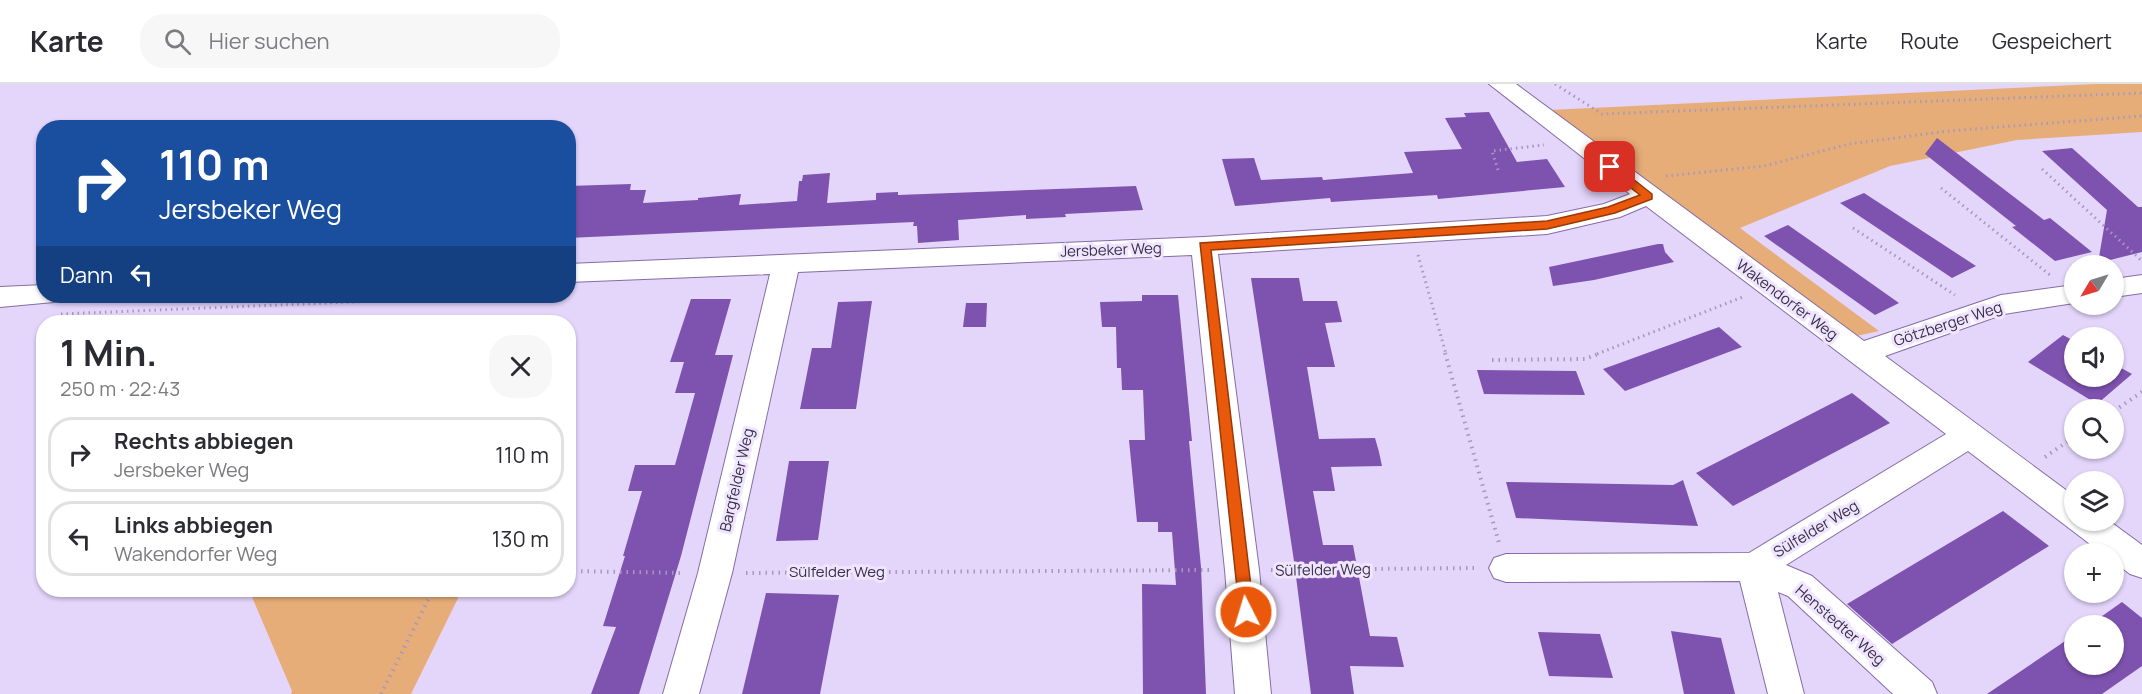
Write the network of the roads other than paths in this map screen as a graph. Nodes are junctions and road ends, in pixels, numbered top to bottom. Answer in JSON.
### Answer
{"nodes":[{"id":1,"x":1502,"y":84,"type":"edge"},
{"id":2,"x":1637,"y":188,"type":"junction"},
{"id":3,"x":1204,"y":246,"type":"junction"},
{"id":4,"x":786,"y":264,"type":"junction"},
{"id":5,"x":576,"y":273,"type":"edge"},
{"id":6,"x":2142,"y":284,"type":"edge"},
{"id":7,"x":2124,"y":287,"type":"edge"},
{"id":8,"x":2064,"y":288,"type":"edge"},
{"id":9,"x":0,"y":297,"type":"edge"},
{"id":10,"x":36,"y":303,"type":"edge"},
{"id":11,"x":1859,"y":354,"type":"junction"},
{"id":12,"x":1968,"y":436,"type":"junction"},
{"id":13,"x":2064,"y":507,"type":"edge"},
{"id":14,"x":2098,"y":531,"type":"edge"},
{"id":15,"x":2142,"y":564,"type":"edge"},
{"id":16,"x":1754,"y":567,"type":"junction"},
{"id":17,"x":1506,"y":568,"type":"road end"},
{"id":18,"x":681,"y":694,"type":"edge"},
{"id":19,"x":1253,"y":694,"type":"edge"},
{"id":20,"x":1786,"y":694,"type":"edge"},
{"id":21,"x":1918,"y":694,"type":"edge"}],
"edges":[{"from":1,"to":2,"type":"street","name":"Wakendorfer Weg"},
{"from":2,"to":3,"type":"street","name":"Jersbeker Weg"},
{"from":2,"to":11,"type":"street","name":"Wakendorfer Weg"},
{"from":3,"to":4,"type":"street","name":"Jersbeker Weg"},
{"from":3,"to":19,"type":"street"},
{"from":4,"to":5,"type":"street","name":"Jersbeker Weg"},
{"from":4,"to":18,"type":"street","name":"Bargfelder Weg"},
{"from":6,"to":7,"type":"street"},
{"from":8,"to":11,"type":"street","name":"Götzberger Weg"},
{"from":9,"to":10,"type":"street"},
{"from":11,"to":12,"type":"street","name":"Wakendorfer Weg"},
{"from":12,"to":13,"type":"street","name":"Wakendorfer Weg"},
{"from":12,"to":16,"type":"street","name":"Sülfelder Weg"},
{"from":14,"to":15,"type":"street"},
{"from":16,"to":17,"type":"street"},
{"from":16,"to":20,"type":"street"},
{"from":16,"to":21,"type":"street","name":"Henstedter Weg"}]}
